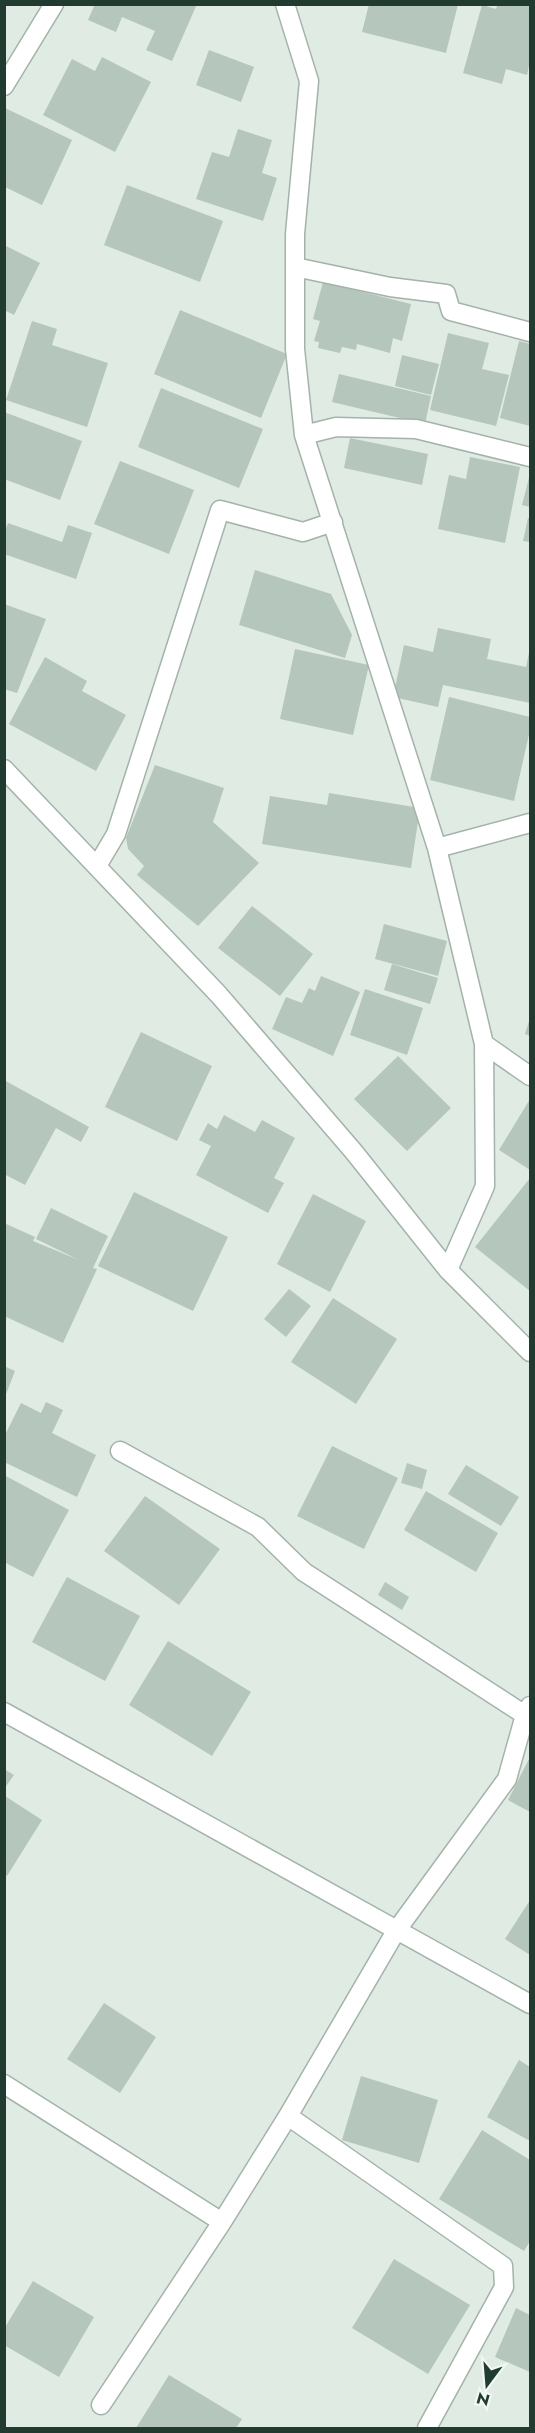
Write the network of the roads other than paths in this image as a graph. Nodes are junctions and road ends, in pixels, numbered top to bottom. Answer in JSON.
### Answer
{"nodes":[{"id":1,"x":54,"y":4,"type":"edge"},
{"id":2,"x":285,"y":4,"type":"edge"},
{"id":3,"x":4,"y":86,"type":"edge"},
{"id":4,"x":295,"y":267,"type":"junction"},
{"id":5,"x":531,"y":332,"type":"edge"},
{"id":6,"x":304,"y":435,"type":"junction"},
{"id":7,"x":531,"y":457,"type":"edge"},
{"id":8,"x":333,"y":522,"type":"junction"},
{"id":9,"x":4,"y":770,"type":"edge"},
{"id":10,"x":531,"y":824,"type":"edge"},
{"id":11,"x":437,"y":848,"type":"junction"},
{"id":12,"x":97,"y":866,"type":"junction"},
{"id":13,"x":484,"y":1044,"type":"junction"},
{"id":14,"x":531,"y":1076,"type":"edge"},
{"id":15,"x":448,"y":1270,"type":"junction"},
{"id":16,"x":531,"y":1352,"type":"edge"},
{"id":17,"x":120,"y":1451,"type":"dead end"},
{"id":18,"x":528,"y":1710,"type":"edge"},
{"id":19,"x":4,"y":1712,"type":"edge"},
{"id":20,"x":396,"y":1931,"type":"junction"},
{"id":21,"x":531,"y":2004,"type":"edge"},
{"id":22,"x":4,"y":2084,"type":"edge"},
{"id":23,"x":288,"y":2116,"type":"junction"},
{"id":24,"x":222,"y":2222,"type":"junction"},
{"id":25,"x":101,"y":2405,"type":"dead end"},
{"id":26,"x":427,"y":2428,"type":"edge"}],
"edges":[{"from":1,"to":3,"type":"street"},
{"from":2,"to":4,"type":"street"},
{"from":4,"to":5,"type":"street"},
{"from":4,"to":6,"type":"street"},
{"from":6,"to":7,"type":"street"},
{"from":6,"to":8,"type":"street"},
{"from":8,"to":11,"type":"street"},
{"from":8,"to":12,"type":"street"},
{"from":9,"to":12,"type":"street"},
{"from":10,"to":11,"type":"street"},
{"from":11,"to":13,"type":"street"},
{"from":12,"to":15,"type":"street"},
{"from":13,"to":14,"type":"street"},
{"from":13,"to":15,"type":"street"},
{"from":15,"to":16,"type":"street"},
{"from":17,"to":18,"type":"street"},
{"from":18,"to":20,"type":"street"},
{"from":19,"to":20,"type":"street"},
{"from":20,"to":21,"type":"street"},
{"from":20,"to":23,"type":"street"},
{"from":22,"to":24,"type":"street"},
{"from":23,"to":24,"type":"street"},
{"from":23,"to":26,"type":"street"},
{"from":24,"to":25,"type":"street"}]}
